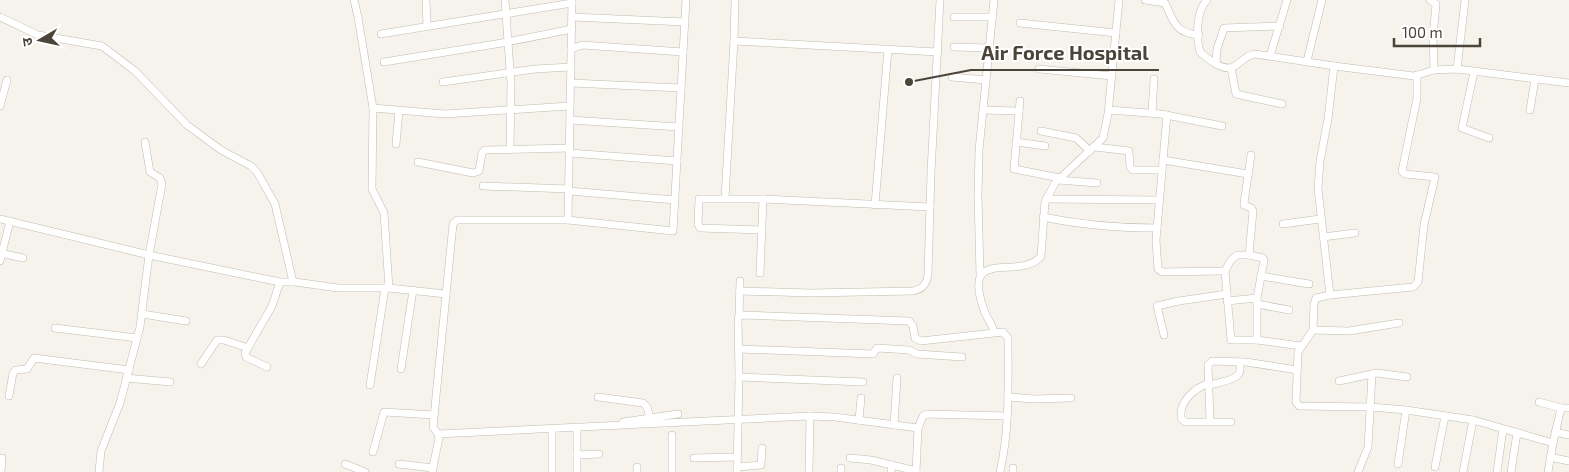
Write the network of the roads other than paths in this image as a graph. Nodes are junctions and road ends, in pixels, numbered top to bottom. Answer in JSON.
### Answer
{"nodes":[{"id":1,"x":354,"y":0,"type":"edge"},
{"id":2,"x":426,"y":0,"type":"edge"},
{"id":3,"x":505,"y":0,"type":"edge"},
{"id":4,"x":686,"y":0,"type":"edge"},
{"id":5,"x":735,"y":0,"type":"edge"},
{"id":6,"x":940,"y":0,"type":"edge"},
{"id":7,"x":994,"y":0,"type":"edge"},
{"id":8,"x":1119,"y":0,"type":"edge"},
{"id":9,"x":1145,"y":0,"type":"edge"},
{"id":10,"x":1207,"y":0,"type":"edge"},
{"id":11,"x":1287,"y":0,"type":"edge"},
{"id":12,"x":1322,"y":0,"type":"edge"},
{"id":13,"x":1430,"y":0,"type":"edge"},
{"id":14,"x":1465,"y":0,"type":"edge"},
{"id":15,"x":572,"y":2,"type":"edge"},
{"id":16,"x":507,"y":15,"type":"junction"},
{"id":17,"x":572,"y":17,"type":"junction"},
{"id":18,"x":954,"y":17,"type":"dead end"},
{"id":19,"x":992,"y":17,"type":"junction"},
{"id":20,"x":2,"y":18,"type":"edge"},
{"id":21,"x":685,"y":22,"type":"junction"},
{"id":22,"x":1020,"y":23,"type":"dead end"},
{"id":23,"x":428,"y":26,"type":"junction"},
{"id":24,"x":1280,"y":26,"type":"junction"},
{"id":25,"x":572,"y":29,"type":"junction"},
{"id":26,"x":1116,"y":33,"type":"junction"},
{"id":27,"x":381,"y":34,"type":"dead end"},
{"id":28,"x":1199,"y":35,"type":"junction"},
{"id":29,"x":734,"y":41,"type":"junction"},
{"id":30,"x":509,"y":42,"type":"junction"},
{"id":31,"x":954,"y":47,"type":"dead end"},
{"id":32,"x":989,"y":48,"type":"junction"},
{"id":33,"x":888,"y":49,"type":"junction"},
{"id":34,"x":571,"y":50,"type":"junction"},
{"id":35,"x":683,"y":52,"type":"junction"},
{"id":36,"x":938,"y":52,"type":"junction"},
{"id":37,"x":1270,"y":56,"type":"junction"},
{"id":38,"x":384,"y":62,"type":"dead end"},
{"id":39,"x":1307,"y":62,"type":"junction"},
{"id":40,"x":1216,"y":64,"type":"junction"},
{"id":41,"x":1334,"y":66,"type":"junction"},
{"id":42,"x":571,"y":67,"type":"junction"},
{"id":43,"x":1231,"y":68,"type":"junction"},
{"id":44,"x":1039,"y":69,"type":"dead end"},
{"id":45,"x":1456,"y":69,"type":"junction"},
{"id":46,"x":1434,"y":70,"type":"junction"},
{"id":47,"x":1474,"y":72,"type":"junction"},
{"id":48,"x":511,"y":73,"type":"junction"},
{"id":49,"x":1417,"y":75,"type":"junction"},
{"id":50,"x":1112,"y":76,"type":"junction"},
{"id":51,"x":952,"y":77,"type":"dead end"},
{"id":52,"x":1154,"y":79,"type":"dead end"},
{"id":53,"x":1535,"y":79,"type":"junction"},
{"id":54,"x":7,"y":80,"type":"dead end"},
{"id":55,"x":986,"y":80,"type":"junction"},
{"id":56,"x":443,"y":82,"type":"dead end"},
{"id":57,"x":571,"y":83,"type":"junction"},
{"id":58,"x":1569,"y":83,"type":"edge"},
{"id":59,"x":681,"y":88,"type":"junction"},
{"id":60,"x":1020,"y":102,"type":"dead end"},
{"id":61,"x":1282,"y":104,"type":"dead end"},
{"id":62,"x":0,"y":106,"type":"edge"},
{"id":63,"x":570,"y":106,"type":"junction"},
{"id":64,"x":373,"y":108,"type":"junction"},
{"id":65,"x":399,"y":110,"type":"junction"},
{"id":66,"x":510,"y":110,"type":"junction"},
{"id":67,"x":983,"y":110,"type":"junction"},
{"id":68,"x":1109,"y":110,"type":"junction"},
{"id":69,"x":1530,"y":110,"type":"dead end"},
{"id":70,"x":1019,"y":111,"type":"junction"},
{"id":71,"x":1152,"y":113,"type":"junction"},
{"id":72,"x":1167,"y":115,"type":"junction"},
{"id":73,"x":570,"y":120,"type":"junction"},
{"id":74,"x":1222,"y":126,"type":"dead end"},
{"id":75,"x":679,"y":127,"type":"junction"},
{"id":76,"x":1040,"y":131,"type":"dead end"},
{"id":77,"x":1489,"y":138,"type":"dead end"},
{"id":78,"x":145,"y":142,"type":"dead end"},
{"id":79,"x":1016,"y":142,"type":"junction"},
{"id":80,"x":396,"y":144,"type":"dead end"},
{"id":81,"x":1045,"y":146,"type":"dead end"},
{"id":82,"x":510,"y":148,"type":"junction"},
{"id":83,"x":1092,"y":149,"type":"junction"},
{"id":84,"x":570,"y":150,"type":"junction"},
{"id":85,"x":1251,"y":154,"type":"dead end"},
{"id":86,"x":1163,"y":160,"type":"junction"},
{"id":87,"x":677,"y":161,"type":"junction"},
{"id":88,"x":418,"y":162,"type":"dead end"},
{"id":89,"x":1162,"y":170,"type":"junction"},
{"id":90,"x":1248,"y":174,"type":"junction"},
{"id":91,"x":1059,"y":179,"type":"junction"},
{"id":92,"x":1097,"y":183,"type":"dead end"},
{"id":93,"x":483,"y":186,"type":"dead end"},
{"id":94,"x":569,"y":190,"type":"junction"},
{"id":95,"x":725,"y":198,"type":"junction"},
{"id":96,"x":762,"y":198,"type":"junction"},
{"id":97,"x":1046,"y":199,"type":"junction"},
{"id":98,"x":674,"y":200,"type":"junction"},
{"id":99,"x":1159,"y":200,"type":"junction"},
{"id":100,"x":875,"y":205,"type":"junction"},
{"id":101,"x":930,"y":207,"type":"junction"},
{"id":102,"x":1043,"y":217,"type":"junction"},
{"id":103,"x":0,"y":219,"type":"edge"},
{"id":104,"x":1320,"y":219,"type":"junction"},
{"id":105,"x":568,"y":220,"type":"junction"},
{"id":106,"x":10,"y":221,"type":"junction"},
{"id":107,"x":1283,"y":224,"type":"dead end"},
{"id":108,"x":1157,"y":228,"type":"junction"},
{"id":109,"x":762,"y":230,"type":"junction"},
{"id":110,"x":1354,"y":233,"type":"dead end"},
{"id":111,"x":1322,"y":237,"type":"junction"},
{"id":112,"x":149,"y":255,"type":"junction"},
{"id":113,"x":1250,"y":255,"type":"junction"},
{"id":114,"x":1,"y":256,"type":"edge"},
{"id":115,"x":23,"y":258,"type":"dead end"},
{"id":116,"x":1225,"y":271,"type":"junction"},
{"id":117,"x":760,"y":273,"type":"dead end"},
{"id":118,"x":980,"y":275,"type":"junction"},
{"id":119,"x":1261,"y":276,"type":"junction"},
{"id":120,"x":280,"y":282,"type":"junction"},
{"id":121,"x":293,"y":282,"type":"junction"},
{"id":122,"x":740,"y":282,"type":"dead end"},
{"id":123,"x":1309,"y":284,"type":"dead end"},
{"id":124,"x":387,"y":288,"type":"junction"},
{"id":125,"x":413,"y":290,"type":"junction"},
{"id":126,"x":740,"y":291,"type":"junction"},
{"id":127,"x":446,"y":294,"type":"junction"},
{"id":128,"x":1330,"y":294,"type":"junction"},
{"id":129,"x":1227,"y":298,"type":"junction"},
{"id":130,"x":1257,"y":301,"type":"junction"},
{"id":131,"x":1289,"y":310,"type":"dead end"},
{"id":132,"x":142,"y":314,"type":"junction"},
{"id":133,"x":739,"y":316,"type":"junction"},
{"id":134,"x":186,"y":321,"type":"dead end"},
{"id":135,"x":1399,"y":323,"type":"dead end"},
{"id":136,"x":55,"y":328,"type":"dead end"},
{"id":137,"x":1313,"y":330,"type":"junction"},
{"id":138,"x":994,"y":332,"type":"junction"},
{"id":139,"x":1164,"y":335,"type":"dead end"},
{"id":140,"x":137,"y":338,"type":"junction"},
{"id":141,"x":1257,"y":340,"type":"junction"},
{"id":142,"x":1301,"y":346,"type":"junction"},
{"id":143,"x":248,"y":348,"type":"junction"},
{"id":144,"x":739,"y":349,"type":"junction"},
{"id":145,"x":962,"y":357,"type":"dead end"},
{"id":146,"x":1240,"y":362,"type":"junction"},
{"id":147,"x":201,"y":364,"type":"dead end"},
{"id":148,"x":267,"y":367,"type":"dead end"},
{"id":149,"x":401,"y":369,"type":"dead end"},
{"id":150,"x":128,"y":370,"type":"junction"},
{"id":151,"x":1297,"y":370,"type":"junction"},
{"id":152,"x":1372,"y":374,"type":"junction"},
{"id":153,"x":1407,"y":376,"type":"dead end"},
{"id":154,"x":739,"y":377,"type":"junction"},
{"id":155,"x":126,"y":378,"type":"junction"},
{"id":156,"x":897,"y":378,"type":"dead end"},
{"id":157,"x":170,"y":382,"type":"dead end"},
{"id":158,"x":863,"y":382,"type":"dead end"},
{"id":159,"x":1339,"y":382,"type":"dead end"},
{"id":160,"x":1209,"y":384,"type":"junction"},
{"id":161,"x":370,"y":385,"type":"dead end"},
{"id":162,"x":8,"y":396,"type":"dead end"},
{"id":163,"x":598,"y":397,"type":"dead end"},
{"id":164,"x":1008,"y":397,"type":"junction"},
{"id":165,"x":861,"y":398,"type":"dead end"},
{"id":166,"x":1071,"y":398,"type":"dead end"},
{"id":167,"x":1539,"y":402,"type":"dead end"},
{"id":168,"x":1371,"y":407,"type":"junction"},
{"id":169,"x":1561,"y":408,"type":"junction"},
{"id":170,"x":1569,"y":408,"type":"edge"},
{"id":171,"x":1406,"y":410,"type":"junction"},
{"id":172,"x":678,"y":414,"type":"dead end"},
{"id":173,"x":434,"y":415,"type":"junction"},
{"id":174,"x":810,"y":416,"type":"junction"},
{"id":175,"x":1007,"y":416,"type":"junction"},
{"id":176,"x":1445,"y":416,"type":"junction"},
{"id":177,"x":650,"y":418,"type":"junction"},
{"id":178,"x":738,"y":419,"type":"junction"},
{"id":179,"x":860,"y":420,"type":"junction"},
{"id":180,"x":1473,"y":420,"type":"junction"},
{"id":181,"x":1210,"y":421,"type":"junction"},
{"id":182,"x":1231,"y":422,"type":"dead end"},
{"id":183,"x":613,"y":423,"type":"dead end"},
{"id":184,"x":894,"y":424,"type":"junction"},
{"id":185,"x":577,"y":428,"type":"junction"},
{"id":186,"x":918,"y":428,"type":"junction"},
{"id":187,"x":552,"y":429,"type":"junction"},
{"id":188,"x":1503,"y":429,"type":"junction"},
{"id":189,"x":1555,"y":432,"type":"junction"},
{"id":190,"x":1517,"y":433,"type":"junction"},
{"id":191,"x":438,"y":434,"type":"junction"},
{"id":192,"x":672,"y":435,"type":"dead end"},
{"id":193,"x":1569,"y":436,"type":"edge"},
{"id":194,"x":1553,"y":443,"type":"junction"},
{"id":195,"x":762,"y":448,"type":"dead end"},
{"id":196,"x":373,"y":452,"type":"dead end"},
{"id":197,"x":599,"y":454,"type":"dead end"},
{"id":198,"x":577,"y":455,"type":"junction"},
{"id":199,"x":737,"y":457,"type":"junction"},
{"id":200,"x":1550,"y":457,"type":"junction"},
{"id":201,"x":2,"y":458,"type":"dead end"},
{"id":202,"x":694,"y":458,"type":"dead end"},
{"id":203,"x":850,"y":458,"type":"dead end"},
{"id":204,"x":1569,"y":462,"type":"edge"},
{"id":205,"x":345,"y":464,"type":"dead end"},
{"id":206,"x":399,"y":464,"type":"dead end"},
{"id":207,"x":1398,"y":464,"type":"dead end"},
{"id":208,"x":1435,"y":467,"type":"dead end"},
{"id":209,"x":891,"y":468,"type":"edge"},
{"id":210,"x":432,"y":470,"type":"edge"},
{"id":211,"x":737,"y":470,"type":"edge"},
{"id":212,"x":1,"y":472,"type":"edge"},
{"id":213,"x":99,"y":472,"type":"edge"},
{"id":214,"x":365,"y":472,"type":"edge"},
{"id":215,"x":552,"y":472,"type":"edge"},
{"id":216,"x":577,"y":472,"type":"edge"},
{"id":217,"x":672,"y":472,"type":"edge"},
{"id":218,"x":809,"y":472,"type":"edge"},
{"id":219,"x":916,"y":472,"type":"edge"},
{"id":220,"x":1000,"y":472,"type":"edge"},
{"id":221,"x":1358,"y":472,"type":"edge"},
{"id":222,"x":1463,"y":472,"type":"edge"},
{"id":223,"x":1497,"y":472,"type":"edge"},
{"id":224,"x":1511,"y":472,"type":"edge"},
{"id":225,"x":1548,"y":472,"type":"edge"}],
"edges":[{"from":1,"to":64,"type":"street"},
{"from":2,"to":23,"type":"street"},
{"from":3,"to":16,"type":"street"},
{"from":4,"to":21,"type":"street"},
{"from":5,"to":29,"type":"street"},
{"from":6,"to":36,"type":"street"},
{"from":7,"to":19,"type":"street"},
{"from":8,"to":26,"type":"street"},
{"from":9,"to":28,"type":"street"},
{"from":10,"to":28,"type":"street"},
{"from":11,"to":24,"type":"street"},
{"from":12,"to":39,"type":"street"},
{"from":13,"to":46,"type":"street"},
{"from":14,"to":45,"type":"street"},
{"from":15,"to":16,"type":"street"},
{"from":15,"to":17,"type":"street"},
{"from":16,"to":23,"type":"street"},
{"from":16,"to":30,"type":"street"},
{"from":17,"to":21,"type":"street"},
{"from":17,"to":25,"type":"street"},
{"from":18,"to":19,"type":"street"},
{"from":19,"to":32,"type":"street"},
{"from":20,"to":121,"type":"street"},
{"from":21,"to":35,"type":"street"},
{"from":22,"to":26,"type":"street"},
{"from":23,"to":27,"type":"street"},
{"from":24,"to":37,"type":"street"},
{"from":24,"to":40,"type":"street"},
{"from":25,"to":30,"type":"street"},
{"from":25,"to":34,"type":"street"},
{"from":26,"to":50,"type":"street"},
{"from":28,"to":40,"type":"street"},
{"from":29,"to":33,"type":"street"},
{"from":29,"to":95,"type":"street"},
{"from":30,"to":38,"type":"street"},
{"from":30,"to":48,"type":"street"},
{"from":31,"to":32,"type":"street"},
{"from":32,"to":55,"type":"street"},
{"from":33,"to":36,"type":"street"},
{"from":33,"to":100,"type":"street"},
{"from":34,"to":35,"type":"street"},
{"from":34,"to":42,"type":"street"},
{"from":35,"to":59,"type":"street"},
{"from":36,"to":101,"type":"street"},
{"from":37,"to":39,"type":"street"},
{"from":37,"to":43,"type":"street"},
{"from":39,"to":41,"type":"street"},
{"from":40,"to":43,"type":"street"},
{"from":41,"to":49,"type":"street"},
{"from":41,"to":104,"type":"street"},
{"from":42,"to":48,"type":"street"},
{"from":42,"to":57,"type":"street"},
{"from":43,"to":61,"type":"street"},
{"from":44,"to":50,"type":"street"},
{"from":45,"to":46,"type":"street"},
{"from":45,"to":47,"type":"street"},
{"from":46,"to":49,"type":"street"},
{"from":47,"to":53,"type":"street"},
{"from":47,"to":77,"type":"street"},
{"from":48,"to":56,"type":"street"},
{"from":48,"to":66,"type":"street"},
{"from":49,"to":128,"type":"street"},
{"from":50,"to":68,"type":"street"},
{"from":51,"to":55,"type":"street"},
{"from":52,"to":71,"type":"street"},
{"from":53,"to":58,"type":"street"},
{"from":53,"to":69,"type":"street"},
{"from":54,"to":62,"type":"street"},
{"from":55,"to":67,"type":"street"},
{"from":57,"to":59,"type":"street"},
{"from":57,"to":63,"type":"street"},
{"from":59,"to":75,"type":"street"},
{"from":60,"to":70,"type":"street"},
{"from":63,"to":66,"type":"street"},
{"from":63,"to":73,"type":"street"},
{"from":64,"to":65,"type":"street"},
{"from":64,"to":124,"type":"street"},
{"from":65,"to":66,"type":"street"},
{"from":65,"to":80,"type":"street"},
{"from":66,"to":82,"type":"street"},
{"from":67,"to":70,"type":"street"},
{"from":67,"to":118,"type":"street"},
{"from":68,"to":71,"type":"street"},
{"from":68,"to":83,"type":"street"},
{"from":70,"to":79,"type":"street"},
{"from":71,"to":72,"type":"street"},
{"from":72,"to":74,"type":"street"},
{"from":72,"to":86,"type":"street"},
{"from":73,"to":75,"type":"street"},
{"from":73,"to":84,"type":"street"},
{"from":75,"to":87,"type":"street"},
{"from":76,"to":83,"type":"street"},
{"from":78,"to":112,"type":"street"},
{"from":79,"to":81,"type":"street"},
{"from":79,"to":91,"type":"street"},
{"from":82,"to":84,"type":"street"},
{"from":82,"to":88,"type":"street"},
{"from":83,"to":89,"type":"street"},
{"from":83,"to":91,"type":"street"},
{"from":84,"to":87,"type":"street"},
{"from":84,"to":94,"type":"street"},
{"from":85,"to":90,"type":"street"},
{"from":86,"to":89,"type":"street"},
{"from":86,"to":90,"type":"street"},
{"from":87,"to":98,"type":"street"},
{"from":89,"to":99,"type":"street"},
{"from":90,"to":113,"type":"street"},
{"from":91,"to":92,"type":"street"},
{"from":91,"to":97,"type":"street"},
{"from":93,"to":94,"type":"street"},
{"from":94,"to":98,"type":"street"},
{"from":94,"to":105,"type":"street"},
{"from":95,"to":96,"type":"street"},
{"from":95,"to":109,"type":"street"},
{"from":96,"to":100,"type":"street"},
{"from":96,"to":109,"type":"street"},
{"from":97,"to":99,"type":"street"},
{"from":97,"to":102,"type":"street"},
{"from":98,"to":105,"type":"street"},
{"from":99,"to":108,"type":"street"},
{"from":100,"to":101,"type":"street"},
{"from":101,"to":126,"type":"street"},
{"from":102,"to":108,"type":"street"},
{"from":102,"to":118,"type":"street"},
{"from":103,"to":106,"type":"street"},
{"from":104,"to":107,"type":"street"},
{"from":104,"to":111,"type":"street"},
{"from":105,"to":127,"type":"street"},
{"from":106,"to":112,"type":"street"},
{"from":106,"to":114,"type":"street"},
{"from":108,"to":116,"type":"street"},
{"from":109,"to":117,"type":"street"},
{"from":110,"to":111,"type":"street"},
{"from":111,"to":128,"type":"street"},
{"from":112,"to":120,"type":"street"},
{"from":112,"to":132,"type":"street"},
{"from":113,"to":116,"type":"street"},
{"from":113,"to":119,"type":"street"},
{"from":114,"to":115,"type":"street"},
{"from":116,"to":129,"type":"street"},
{"from":118,"to":138,"type":"street"},
{"from":119,"to":123,"type":"street"},
{"from":119,"to":130,"type":"street"},
{"from":120,"to":121,"type":"street"},
{"from":120,"to":143,"type":"street"},
{"from":121,"to":124,"type":"street"},
{"from":122,"to":126,"type":"street"},
{"from":124,"to":125,"type":"street"},
{"from":124,"to":161,"type":"street"},
{"from":125,"to":127,"type":"street"},
{"from":125,"to":149,"type":"street"},
{"from":126,"to":133,"type":"street"},
{"from":127,"to":173,"type":"street"},
{"from":128,"to":137,"type":"street"},
{"from":129,"to":130,"type":"street"},
{"from":129,"to":139,"type":"street"},
{"from":129,"to":141,"type":"street"},
{"from":130,"to":131,"type":"street"},
{"from":130,"to":141,"type":"street"},
{"from":132,"to":134,"type":"street"},
{"from":132,"to":140,"type":"street"},
{"from":133,"to":138,"type":"street"},
{"from":133,"to":144,"type":"street"},
{"from":135,"to":137,"type":"street"},
{"from":136,"to":140,"type":"street"},
{"from":137,"to":142,"type":"street"},
{"from":138,"to":164,"type":"street"},
{"from":140,"to":150,"type":"street"},
{"from":141,"to":142,"type":"street"},
{"from":142,"to":151,"type":"street"},
{"from":143,"to":147,"type":"street"},
{"from":143,"to":148,"type":"street"},
{"from":144,"to":145,"type":"street"},
{"from":144,"to":154,"type":"street"},
{"from":146,"to":151,"type":"street"},
{"from":146,"to":160,"type":"street"},
{"from":146,"to":160,"type":"street"},
{"from":150,"to":155,"type":"street"},
{"from":150,"to":162,"type":"street"},
{"from":151,"to":168,"type":"street"},
{"from":152,"to":153,"type":"street"},
{"from":152,"to":159,"type":"street"},
{"from":152,"to":168,"type":"street"},
{"from":154,"to":158,"type":"street"},
{"from":154,"to":178,"type":"street"},
{"from":155,"to":157,"type":"street"},
{"from":155,"to":213,"type":"street"},
{"from":156,"to":184,"type":"street"},
{"from":160,"to":181,"type":"street"},
{"from":160,"to":181,"type":"street"},
{"from":163,"to":177,"type":"street"},
{"from":164,"to":166,"type":"street"},
{"from":164,"to":175,"type":"street"},
{"from":165,"to":179,"type":"street"},
{"from":167,"to":169,"type":"street"},
{"from":168,"to":171,"type":"street"},
{"from":168,"to":221,"type":"street"},
{"from":169,"to":170,"type":"street"},
{"from":169,"to":189,"type":"street"},
{"from":171,"to":176,"type":"street"},
{"from":171,"to":207,"type":"street"},
{"from":172,"to":177,"type":"street"},
{"from":173,"to":191,"type":"street"},
{"from":173,"to":196,"type":"street"},
{"from":174,"to":178,"type":"street"},
{"from":174,"to":179,"type":"street"},
{"from":174,"to":218,"type":"street"},
{"from":175,"to":186,"type":"street"},
{"from":175,"to":220,"type":"street"},
{"from":176,"to":180,"type":"street"},
{"from":176,"to":208,"type":"street"},
{"from":177,"to":183,"type":"street"},
{"from":178,"to":185,"type":"street"},
{"from":178,"to":199,"type":"street"},
{"from":179,"to":184,"type":"street"},
{"from":180,"to":188,"type":"street"},
{"from":180,"to":222,"type":"street"},
{"from":181,"to":182,"type":"street"},
{"from":184,"to":186,"type":"street"},
{"from":185,"to":187,"type":"street"},
{"from":185,"to":198,"type":"street"},
{"from":186,"to":219,"type":"street"},
{"from":187,"to":191,"type":"street"},
{"from":187,"to":215,"type":"street"},
{"from":188,"to":190,"type":"street"},
{"from":188,"to":223,"type":"street"},
{"from":189,"to":193,"type":"street"},
{"from":189,"to":194,"type":"street"},
{"from":190,"to":194,"type":"street"},
{"from":190,"to":224,"type":"street"},
{"from":191,"to":210,"type":"street"},
{"from":192,"to":217,"type":"street"},
{"from":194,"to":200,"type":"street"},
{"from":195,"to":211,"type":"street"},
{"from":197,"to":198,"type":"street"},
{"from":198,"to":216,"type":"street"},
{"from":199,"to":202,"type":"street"},
{"from":199,"to":211,"type":"street"},
{"from":200,"to":204,"type":"street"},
{"from":200,"to":225,"type":"street"},
{"from":201,"to":212,"type":"street"},
{"from":203,"to":209,"type":"street"},
{"from":205,"to":214,"type":"street"},
{"from":206,"to":210,"type":"street"},
{"from":209,"to":219,"type":"street"}]}
